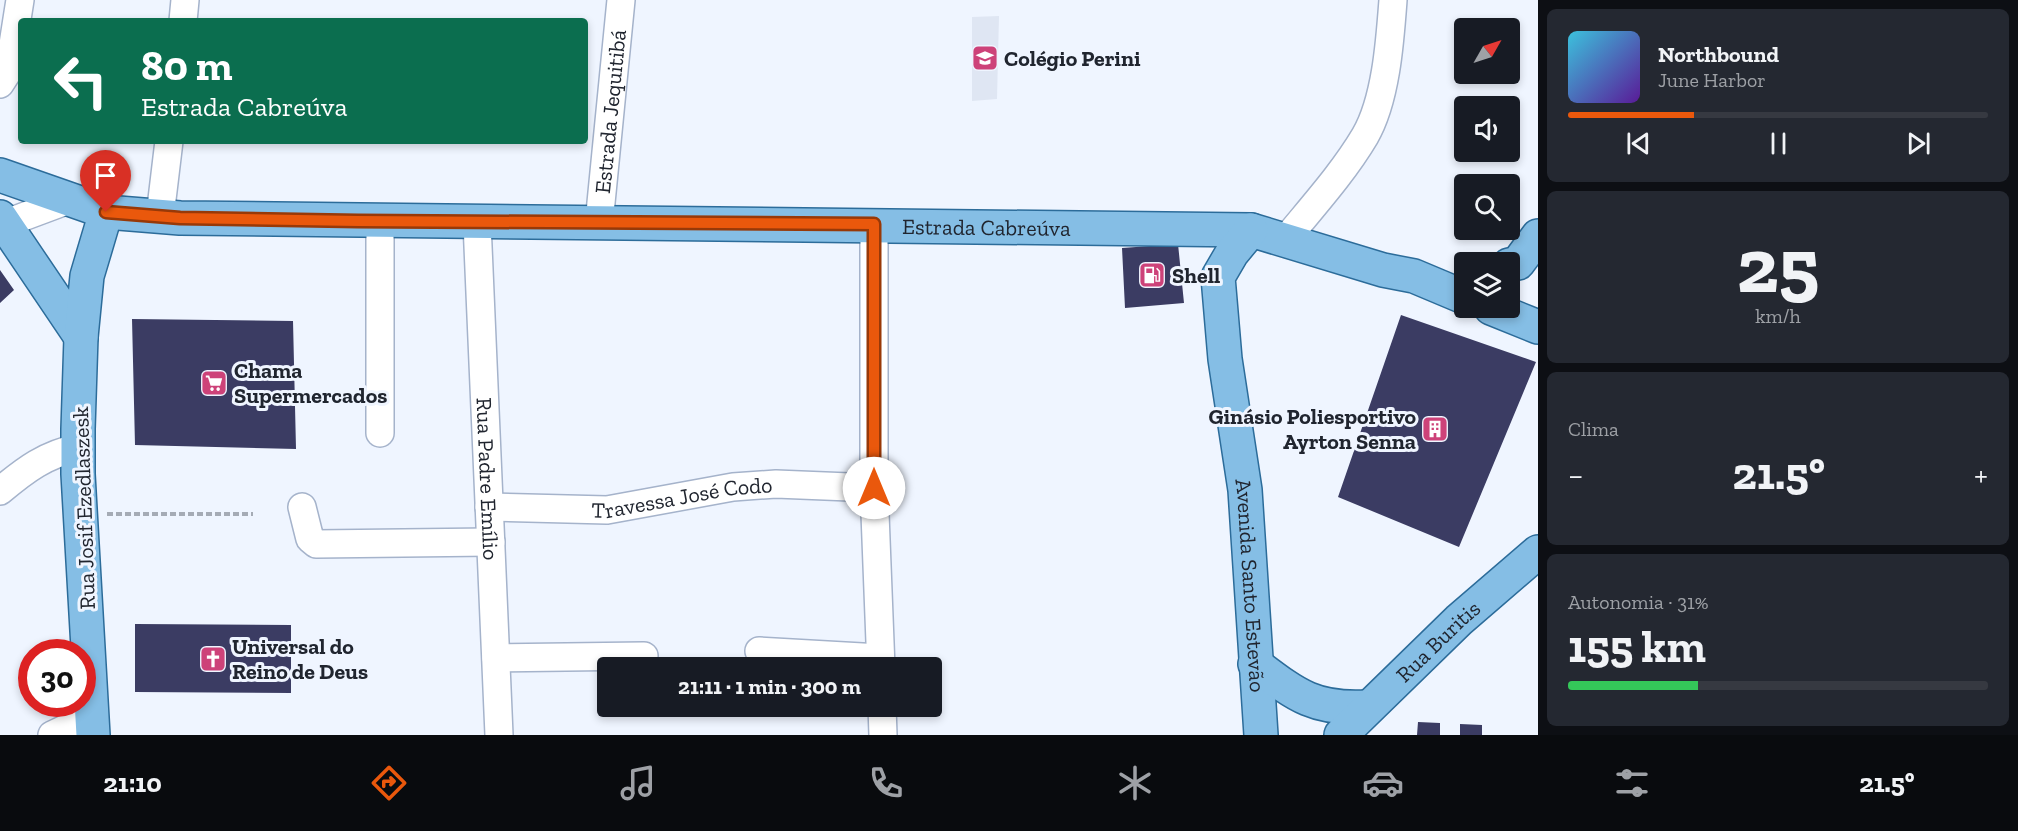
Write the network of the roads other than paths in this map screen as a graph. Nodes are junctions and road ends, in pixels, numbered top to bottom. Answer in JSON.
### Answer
{"nodes":[{"id":1,"x":20,"y":0,"type":"edge"},
{"id":2,"x":185,"y":0,"type":"edge"},
{"id":3,"x":621,"y":0,"type":"edge"},
{"id":4,"x":1393,"y":0,"type":"edge"},
{"id":5,"x":183,"y":18,"type":"edge"},
{"id":6,"x":0,"y":84,"type":"edge"},
{"id":7,"x":169,"y":144,"type":"edge"},
{"id":8,"x":0,"y":176,"type":"edge"},
{"id":9,"x":70,"y":199,"type":"junction"},
{"id":10,"x":106,"y":212,"type":"junction"},
{"id":11,"x":160,"y":216,"type":"junction"},
{"id":12,"x":380,"y":221,"type":"junction"},
{"id":13,"x":2,"y":223,"type":"edge"},
{"id":14,"x":477,"y":223,"type":"junction"},
{"id":15,"x":599,"y":223,"type":"junction"},
{"id":16,"x":874,"y":224,"type":"junction"},
{"id":17,"x":1251,"y":230,"type":"junction"},
{"id":18,"x":1538,"y":236,"type":"edge"},
{"id":19,"x":1286,"y":239,"type":"junction"},
{"id":20,"x":1522,"y":266,"type":"edge"},
{"id":21,"x":1454,"y":274,"type":"edge"},
{"id":22,"x":1414,"y":276,"type":"junction"},
{"id":23,"x":1454,"y":293,"type":"edge"},
{"id":24,"x":1516,"y":318,"type":"edge"},
{"id":25,"x":1538,"y":327,"type":"edge"},
{"id":26,"x":81,"y":337,"type":"junction"},
{"id":27,"x":380,"y":433,"type":"dead end"},
{"id":28,"x":78,"y":448,"type":"junction"},
{"id":29,"x":874,"y":488,"type":"junction"},
{"id":30,"x":0,"y":491,"type":"edge"},
{"id":31,"x":302,"y":507,"type":"dead end"},
{"id":32,"x":489,"y":507,"type":"junction"},
{"id":33,"x":491,"y":543,"type":"junction"},
{"id":34,"x":1538,"y":552,"type":"edge"},
{"id":35,"x":759,"y":651,"type":"dead end"},
{"id":36,"x":644,"y":656,"type":"dead end"},
{"id":37,"x":820,"y":657,"type":"edge"},
{"id":38,"x":880,"y":657,"type":"edge"},
{"id":39,"x":496,"y":658,"type":"junction"},
{"id":40,"x":1255,"y":664,"type":"junction"},
{"id":41,"x":1367,"y":707,"type":"junction"},
{"id":42,"x":882,"y":717,"type":"edge"},
{"id":43,"x":93,"y":726,"type":"edge"},
{"id":44,"x":52,"y":735,"type":"edge"},
{"id":45,"x":499,"y":735,"type":"edge"},
{"id":46,"x":883,"y":735,"type":"edge"},
{"id":47,"x":1261,"y":735,"type":"edge"},
{"id":48,"x":1341,"y":735,"type":"edge"}],
"edges":[{"from":1,"to":6,"type":"street"},
{"from":2,"to":5,"type":"street"},
{"from":3,"to":15,"type":"street","name":"Estrada Jequitibá"},
{"from":4,"to":19,"type":"street"},
{"from":7,"to":11,"type":"street"},
{"from":8,"to":9,"type":"main road","name":"Estrada Cabreúva"},
{"from":9,"to":10,"type":"main road","name":"Estrada Cabreúva"},
{"from":9,"to":13,"type":"street"},
{"from":10,"to":11,"type":"main road","name":"Estrada Cabreúva"},
{"from":10,"to":26,"type":"main road","name":"Rua Josif Ezedlaszesk"},
{"from":11,"to":12,"type":"main road","name":"Estrada Cabreúva"},
{"from":12,"to":14,"type":"main road","name":"Estrada Cabreúva"},
{"from":12,"to":27,"type":"street"},
{"from":13,"to":26,"type":"main road"},
{"from":14,"to":15,"type":"main road","name":"Estrada Cabreúva"},
{"from":14,"to":32,"type":"street","name":"Rua Padre Emílio"},
{"from":15,"to":16,"type":"main road","name":"Estrada Cabreúva"},
{"from":16,"to":17,"type":"main road","name":"Estrada Cabreúva"},
{"from":16,"to":29,"type":"street"},
{"from":17,"to":19,"type":"main road","name":"Estrada Cabreúva"},
{"from":17,"to":40,"type":"main road","name":"Avenida Santo Estevão"},
{"from":18,"to":20,"type":"main road"},
{"from":19,"to":22,"type":"main road","name":"Estrada Cabreúva"},
{"from":21,"to":22,"type":"main road"},
{"from":22,"to":23,"type":"main road","name":"Estrada Cabreúva"},
{"from":24,"to":25,"type":"main road"},
{"from":26,"to":28,"type":"main road","name":"Rua Josif Ezedlaszesk"},
{"from":28,"to":30,"type":"street"},
{"from":28,"to":43,"type":"main road","name":"Rua Josif Ezedlaszesk"},
{"from":29,"to":32,"type":"street","name":"Travessa José Codo"},
{"from":29,"to":38,"type":"street"},
{"from":31,"to":33,"type":"street"},
{"from":32,"to":33,"type":"street","name":"Rua Padre Emílio"},
{"from":33,"to":39,"type":"street","name":"Rua Padre Emílio"},
{"from":34,"to":41,"type":"main road","name":"Rua Buritis"},
{"from":35,"to":37,"type":"street"},
{"from":36,"to":39,"type":"street"},
{"from":39,"to":45,"type":"street","name":"Rua Padre Emílio"},
{"from":40,"to":41,"type":"main road"},
{"from":40,"to":47,"type":"main road","name":"Avenida Santo Estevão"},
{"from":41,"to":48,"type":"main road","name":"Rua Buritis"},
{"from":42,"to":46,"type":"street"},
{"from":43,"to":44,"type":"street"}]}
